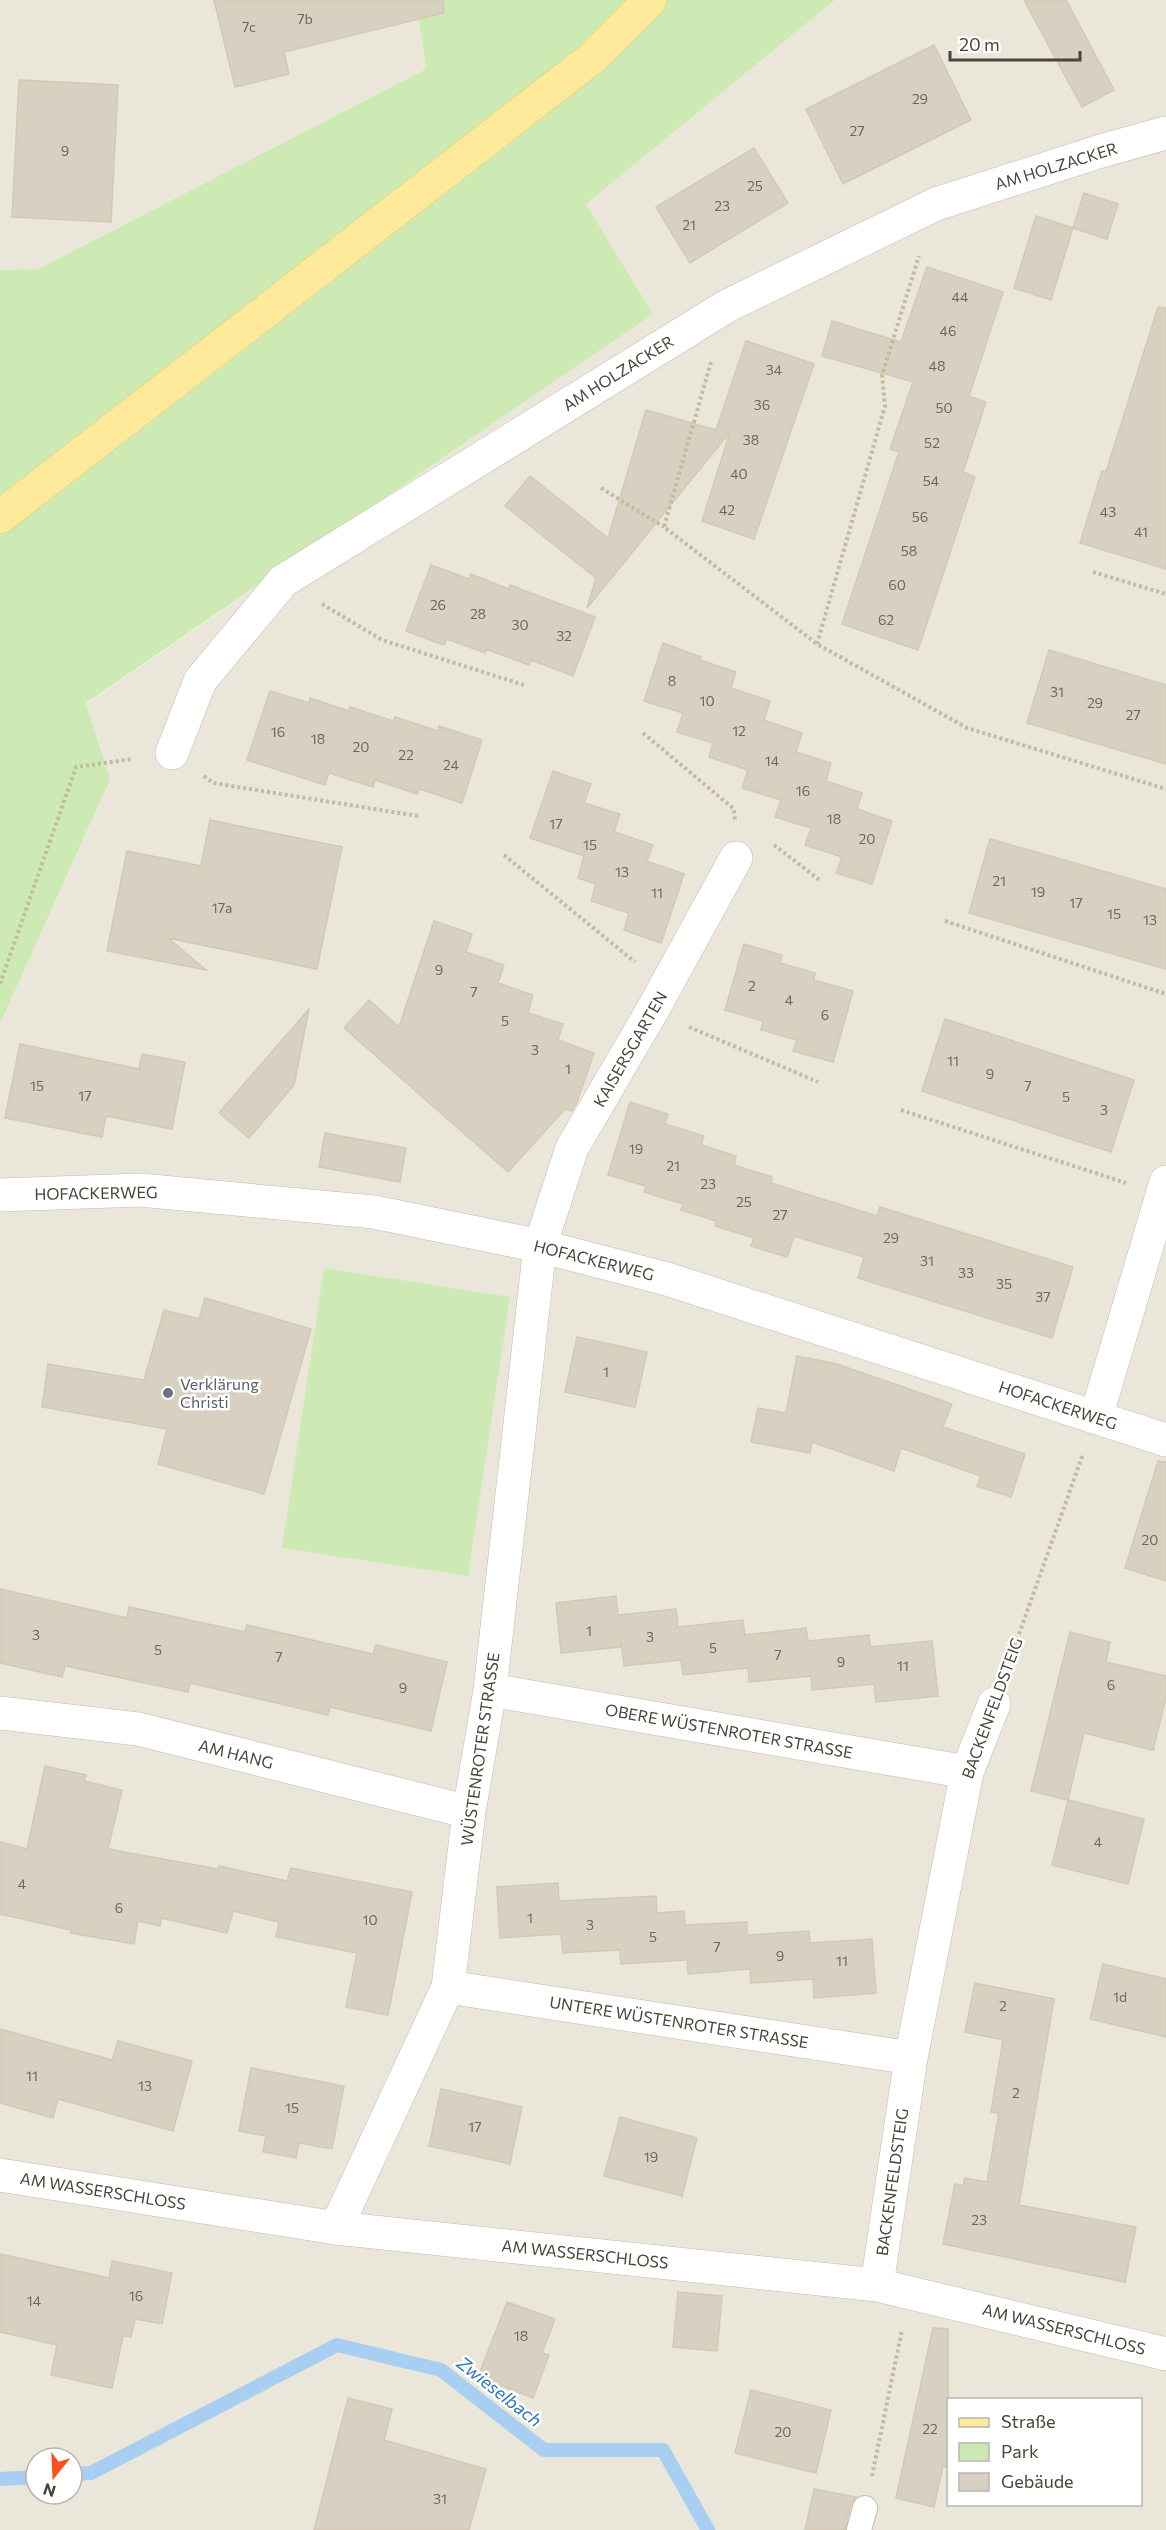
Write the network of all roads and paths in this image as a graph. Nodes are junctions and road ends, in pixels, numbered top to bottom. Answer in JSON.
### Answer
{"nodes":[{"id":1,"x":650,"y":0,"type":"edge"},
{"id":2,"x":1166,"y":133,"type":"edge"},
{"id":3,"x":936,"y":204,"type":"junction"},
{"id":4,"x":727,"y":306,"type":"junction"},
{"id":5,"x":601,"y":489,"type":"dead end"},
{"id":6,"x":0,"y":517,"type":"edge"},
{"id":7,"x":664,"y":527,"type":"junction"},
{"id":8,"x":1093,"y":572,"type":"dead end"},
{"id":9,"x":283,"y":580,"type":"junction"},
{"id":10,"x":1166,"y":594,"type":"edge"},
{"id":11,"x":817,"y":644,"type":"junction"},
{"id":12,"x":527,"y":686,"type":"dead end"},
{"id":13,"x":643,"y":733,"type":"dead end"},
{"id":14,"x":172,"y":753,"type":"junction"},
{"id":15,"x":1166,"y":789,"type":"edge"},
{"id":16,"x":418,"y":816,"type":"dead end"},
{"id":17,"x":504,"y":855,"type":"dead end"},
{"id":18,"x":736,"y":858,"type":"junction"},
{"id":19,"x":821,"y":881,"type":"dead end"},
{"id":20,"x":945,"y":921,"type":"dead end"},
{"id":21,"x":0,"y":984,"type":"edge"},
{"id":22,"x":1166,"y":994,"type":"edge"},
{"id":23,"x":659,"y":999,"type":"junction"},
{"id":24,"x":818,"y":1082,"type":"dead end"},
{"id":25,"x":901,"y":1110,"type":"dead end"},
{"id":26,"x":1164,"y":1188,"type":"edge"},
{"id":27,"x":0,"y":1195,"type":"edge"},
{"id":28,"x":540,"y":1246,"type":"junction"},
{"id":29,"x":1096,"y":1417,"type":"junction"},
{"id":30,"x":1166,"y":1440,"type":"edge"},
{"id":31,"x":490,"y":1690,"type":"junction"},
{"id":32,"x":994,"y":1704,"type":"joint"},
{"id":33,"x":0,"y":1713,"type":"edge"},
{"id":34,"x":967,"y":1772,"type":"junction"},
{"id":35,"x":469,"y":1812,"type":"junction"},
{"id":36,"x":448,"y":1987,"type":"junction"},
{"id":37,"x":911,"y":2058,"type":"junction"},
{"id":38,"x":0,"y":2175,"type":"edge"},
{"id":39,"x":336,"y":2228,"type":"junction"},
{"id":40,"x":877,"y":2285,"type":"junction"},
{"id":41,"x":910,"y":2291,"type":"junction"},
{"id":42,"x":1166,"y":2354,"type":"edge"},
{"id":43,"x":862,"y":2519,"type":"edge"}],
"edges":[{"from":1,"to":6,"type":"main road"},
{"from":2,"to":3,"type":"street","name":"AM HOLZACKER"},
{"from":3,"to":4,"type":"street","name":"AM HOLZACKER"},
{"from":3,"to":11,"type":"path"},
{"from":4,"to":7,"type":"path"},
{"from":4,"to":9,"type":"street","name":"AM HOLZACKER"},
{"from":5,"to":7,"type":"path"},
{"from":7,"to":11,"type":"path"},
{"from":8,"to":10,"type":"path"},
{"from":9,"to":12,"type":"path"},
{"from":9,"to":14,"type":"street","name":"AM HOLZACKER"},
{"from":11,"to":15,"type":"path"},
{"from":13,"to":18,"type":"path"},
{"from":14,"to":16,"type":"path"},
{"from":14,"to":21,"type":"path"},
{"from":17,"to":23,"type":"path"},
{"from":18,"to":19,"type":"path"},
{"from":18,"to":23,"type":"street","name":"KAISERSGARTEN"},
{"from":20,"to":22,"type":"path"},
{"from":23,"to":24,"type":"path"},
{"from":23,"to":28,"type":"street","name":"KAISERSGARTEN"},
{"from":25,"to":26,"type":"path"},
{"from":26,"to":29,"type":"street"},
{"from":27,"to":28,"type":"street","name":"HOFACKERWEG"},
{"from":28,"to":29,"type":"street","name":"HOFACKERWEG"},
{"from":28,"to":31,"type":"street","name":"WÜSTENROTER STRASSE"},
{"from":29,"to":30,"type":"street","name":"HOFACKERWEG"},
{"from":29,"to":32,"type":"path","name":"BACKENFELDSTEIG"},
{"from":31,"to":34,"type":"street","name":"OBERE WÜSTENROTER STRASSE"},
{"from":31,"to":35,"type":"street","name":"WÜSTENROTER STRASSE"},
{"from":32,"to":34,"type":"street","name":"BACKENFELDSTEIG"},
{"from":33,"to":35,"type":"street","name":"AM HANG"},
{"from":34,"to":37,"type":"street","name":"BACKENFELDSTEIG"},
{"from":35,"to":36,"type":"street","name":"WÜSTENROTER STRASSE"},
{"from":36,"to":37,"type":"street","name":"UNTERE WÜSTENROTER STRASSE"},
{"from":36,"to":39,"type":"street","name":"WÜSTENROTER STRASSE"},
{"from":37,"to":40,"type":"street","name":"BACKENFELDSTEIG"},
{"from":38,"to":39,"type":"street","name":"AM WASSERSCHLOSS"},
{"from":39,"to":40,"type":"street","name":"AM WASSERSCHLOSS"},
{"from":40,"to":41,"type":"street","name":"AM WASSERSCHLOSS"},
{"from":41,"to":42,"type":"street","name":"AM WASSERSCHLOSS"},
{"from":41,"to":43,"type":"path"}]}
